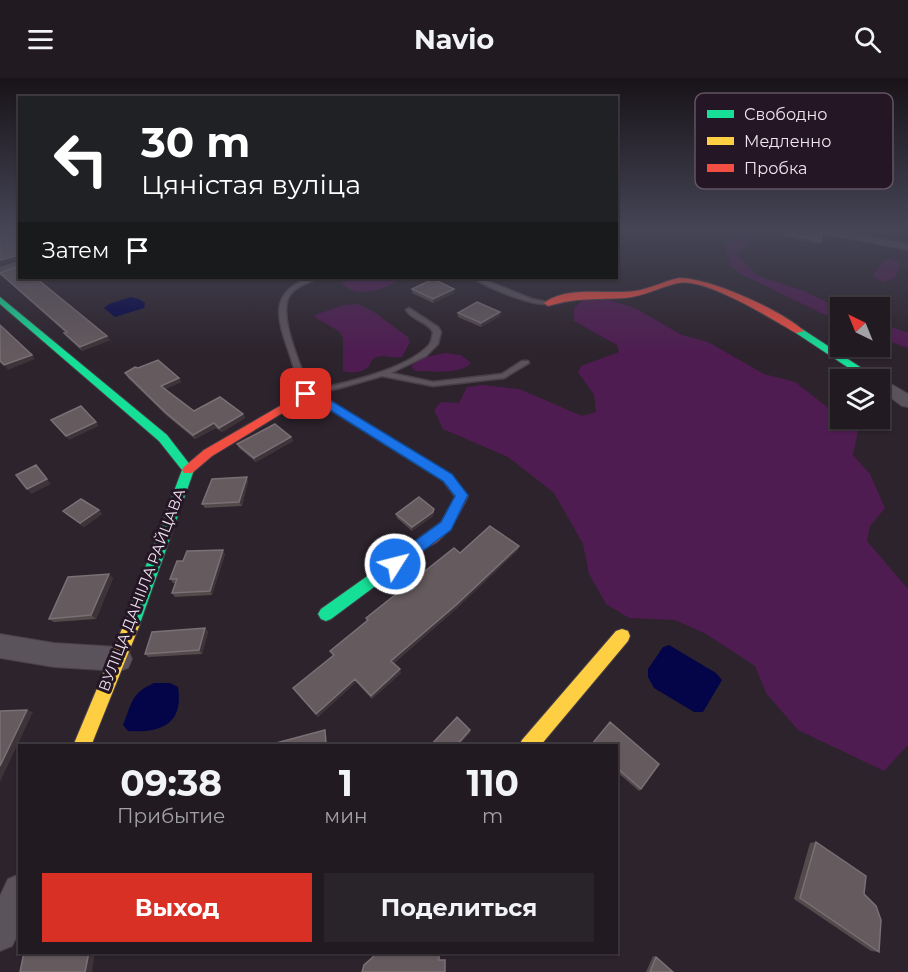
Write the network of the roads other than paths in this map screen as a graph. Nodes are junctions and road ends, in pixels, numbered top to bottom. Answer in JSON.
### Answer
{"nodes":[{"id":1,"x":307,"y":279,"type":"edge"},
{"id":2,"x":478,"y":279,"type":"edge"},
{"id":3,"x":0,"y":300,"type":"edge"},
{"id":4,"x":548,"y":303,"type":"joint"},
{"id":5,"x":409,"y":310,"type":"dead end"},
{"id":6,"x":525,"y":363,"type":"dead end"},
{"id":7,"x":859,"y":369,"type":"edge"},
{"id":8,"x":380,"y":374,"type":"junction"},
{"id":9,"x":890,"y":390,"type":"edge"},
{"id":10,"x":306,"y":394,"type":"junction"},
{"id":11,"x":908,"y":402,"type":"edge"},
{"id":12,"x":188,"y":470,"type":"junction"},
{"id":13,"x":326,"y":614,"type":"dead end"},
{"id":14,"x":622,"y":636,"type":"dead end"},
{"id":15,"x":0,"y":646,"type":"edge"},
{"id":16,"x":119,"y":659,"type":"junction"},
{"id":17,"x":83,"y":744,"type":"edge"},
{"id":18,"x":530,"y":744,"type":"edge"},
{"id":19,"x":18,"y":895,"type":"edge"},
{"id":20,"x":0,"y":934,"type":"edge"}],
"edges":[{"from":1,"to":10,"type":"lane"},
{"from":2,"to":4,"type":"lane"},
{"from":3,"to":12,"type":"street","name":"ВУЛІЦА ДАНІІЛА РАЙЦАВА"},
{"from":4,"to":7,"type":"street"},
{"from":5,"to":8,"type":"lane"},
{"from":6,"to":8,"type":"lane"},
{"from":8,"to":10,"type":"lane"},
{"from":9,"to":11,"type":"street"},
{"from":10,"to":12,"type":"street"},
{"from":10,"to":13,"type":"street"},
{"from":12,"to":16,"type":"street","name":"ВУЛІЦА ДАНІІЛА РАЙЦАВА"},
{"from":14,"to":18,"type":"street"},
{"from":15,"to":16,"type":"street"},
{"from":16,"to":17,"type":"street","name":"ВУЛІЦА ДАНІІЛА РАЙЦАВА"},
{"from":19,"to":20,"type":"street"}]}
